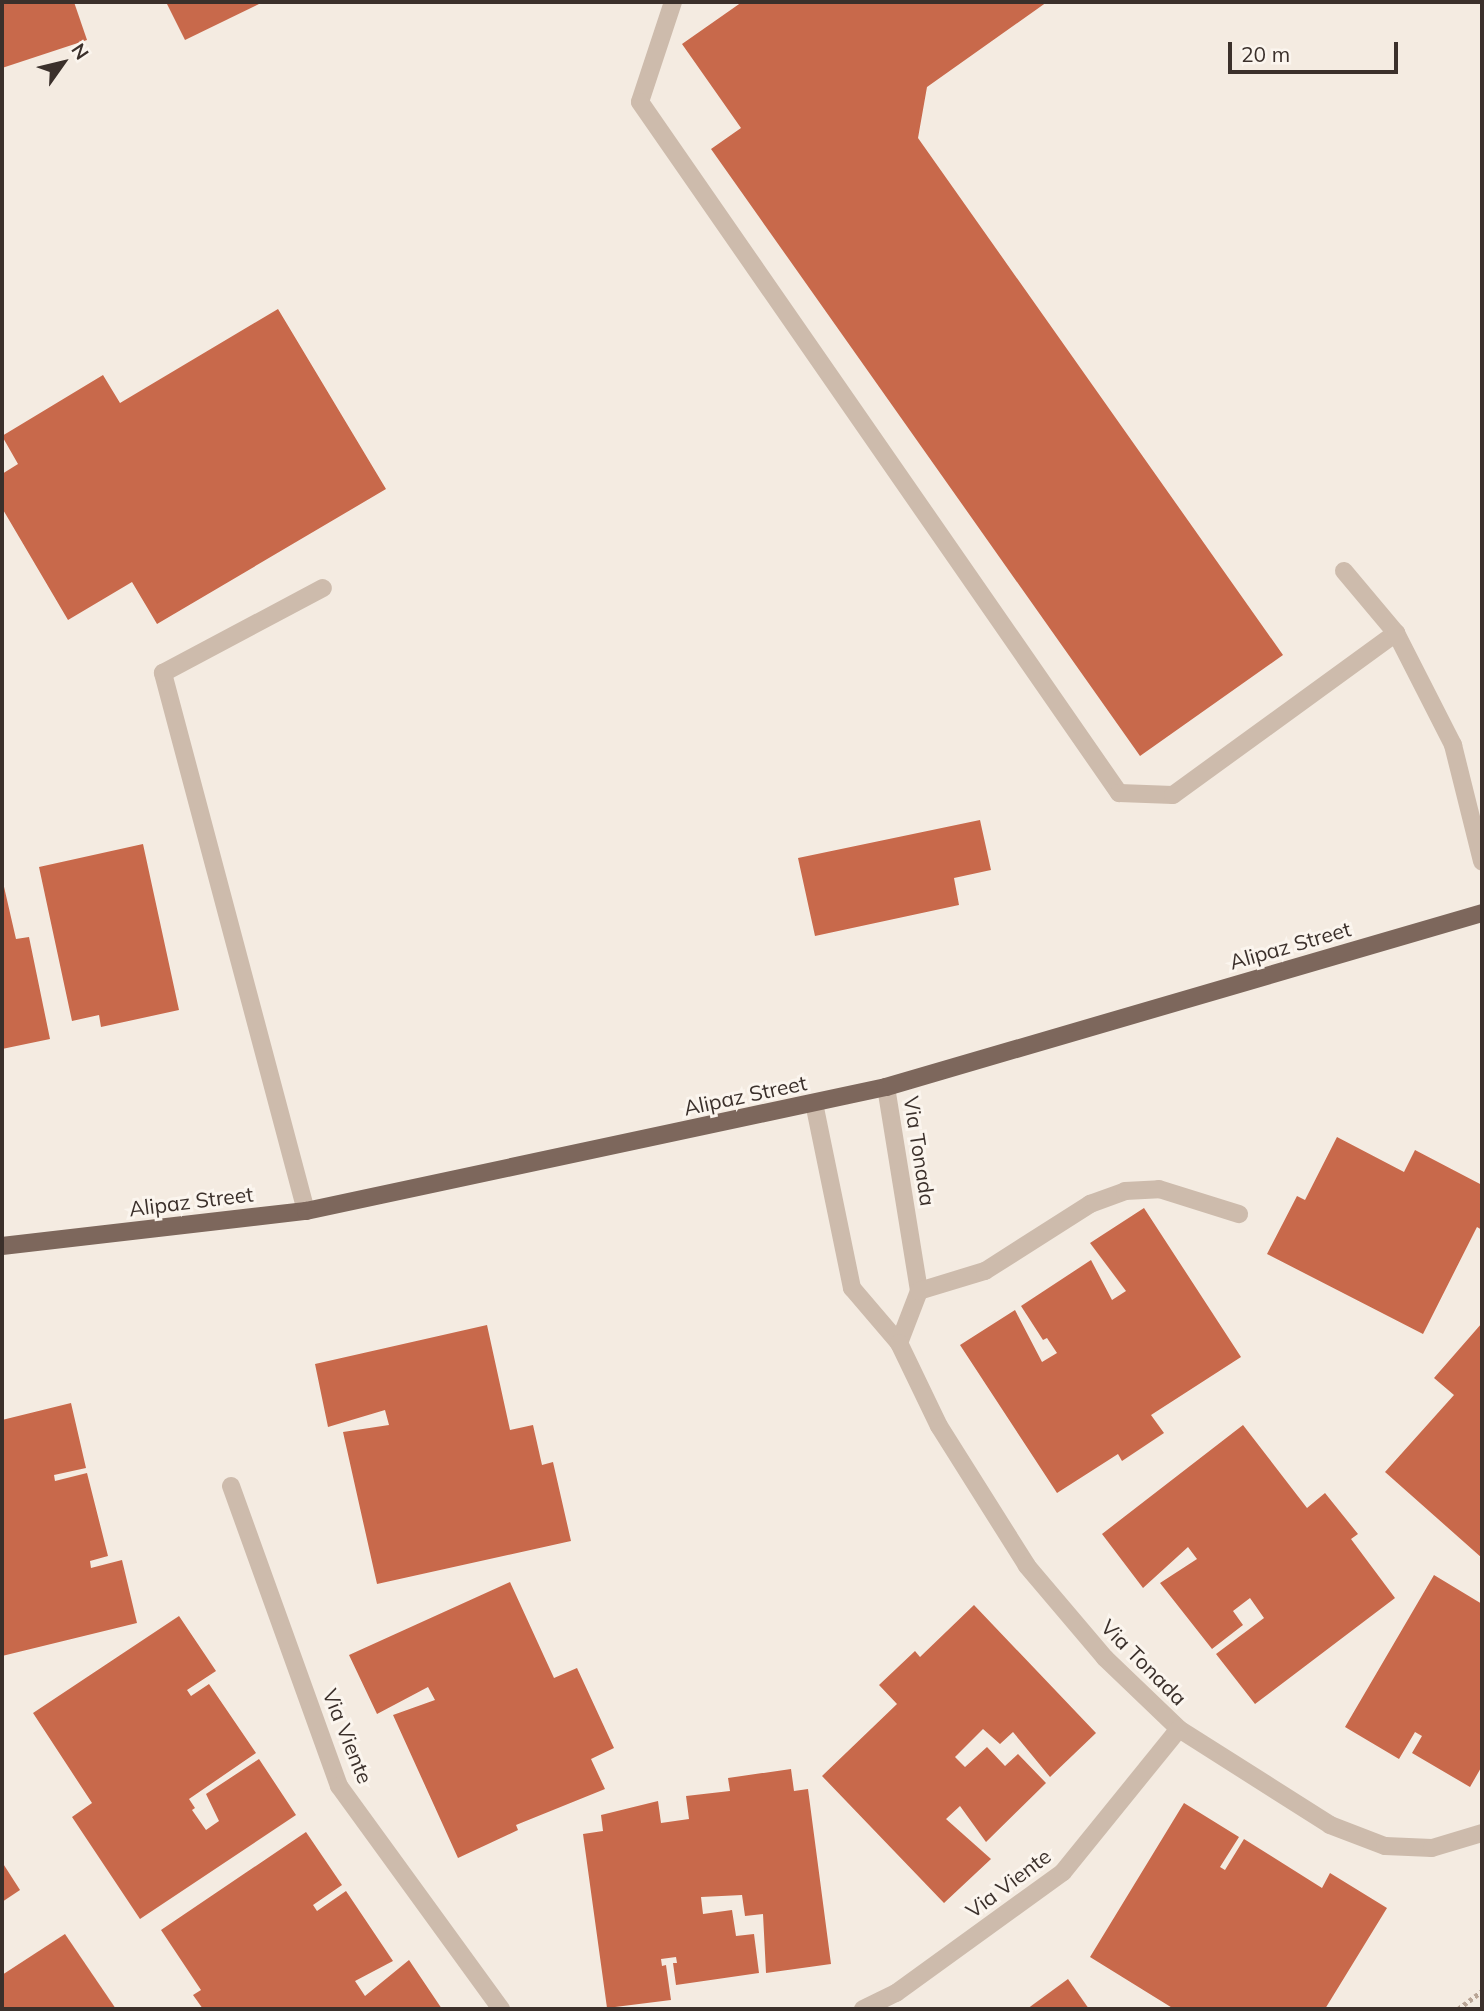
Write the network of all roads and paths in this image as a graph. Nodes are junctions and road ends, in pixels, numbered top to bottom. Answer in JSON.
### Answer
{"nodes":[{"id":1,"x":673,"y":2,"type":"edge"},
{"id":2,"x":1344,"y":570,"type":"dead end"},
{"id":3,"x":323,"y":588,"type":"dead end"},
{"id":4,"x":1396,"y":633,"type":"junction"},
{"id":5,"x":1482,"y":861,"type":"edge"},
{"id":6,"x":1482,"y":913,"type":"edge"},
{"id":7,"x":886,"y":1087,"type":"junction"},
{"id":8,"x":814,"y":1103,"type":"junction"},
{"id":9,"x":306,"y":1211,"type":"junction"},
{"id":10,"x":1239,"y":1214,"type":"dead end"},
{"id":11,"x":2,"y":1246,"type":"edge"},
{"id":12,"x":919,"y":1291,"type":"junction"},
{"id":13,"x":899,"y":1343,"type":"junction"},
{"id":14,"x":231,"y":1486,"type":"dead end"},
{"id":15,"x":1179,"y":1729,"type":"junction"},
{"id":16,"x":1482,"y":1833,"type":"edge"},
{"id":17,"x":1482,"y":1991,"type":"edge"},
{"id":18,"x":501,"y":2009,"type":"edge"},
{"id":19,"x":863,"y":2009,"type":"edge"},
{"id":20,"x":1458,"y":2009,"type":"edge"}],
"edges":[{"from":1,"to":4,"type":"street"},
{"from":2,"to":4,"type":"street"},
{"from":3,"to":9,"type":"street"},
{"from":4,"to":5,"type":"street"},
{"from":6,"to":7,"type":"main road","name":"Alipaz Street"},
{"from":7,"to":8,"type":"main road","name":"Alipaz Street"},
{"from":7,"to":12,"type":"street","name":"Via Tonada"},
{"from":8,"to":9,"type":"main road","name":"Alipaz Street"},
{"from":8,"to":13,"type":"street","name":"Via Tonada"},
{"from":9,"to":11,"type":"main road","name":"Alipaz Street"},
{"from":10,"to":12,"type":"street"},
{"from":12,"to":13,"type":"street"},
{"from":13,"to":15,"type":"street","name":"Via Tonada"},
{"from":14,"to":18,"type":"street","name":"Via Viente"},
{"from":15,"to":16,"type":"street","name":"Via Tonada"},
{"from":15,"to":19,"type":"street","name":"Via Viente"},
{"from":17,"to":20,"type":"path"}]}
